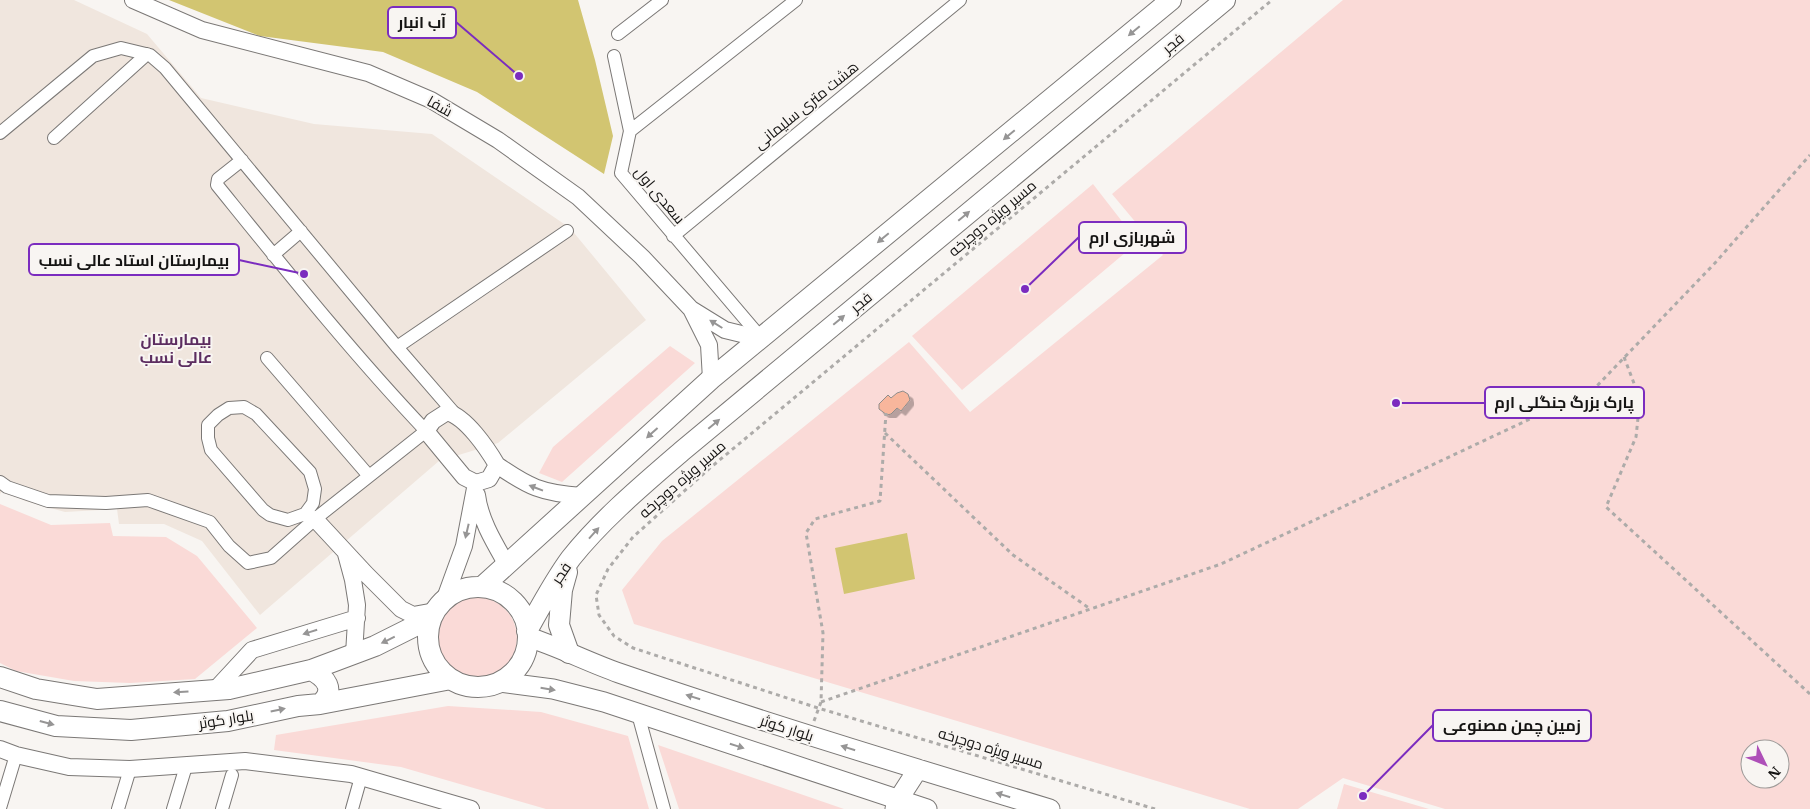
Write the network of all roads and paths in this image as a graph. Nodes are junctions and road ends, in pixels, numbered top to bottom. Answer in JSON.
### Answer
{"nodes":[{"id":1,"x":133,"y":0,"type":"edge"},
{"id":2,"x":662,"y":0,"type":"edge"},
{"id":3,"x":796,"y":0,"type":"edge"},
{"id":4,"x":960,"y":0,"type":"edge"},
{"id":5,"x":1171,"y":0,"type":"edge"},
{"id":6,"x":1272,"y":0,"type":"edge"},
{"id":7,"x":1222,"y":1,"type":"edge"},
{"id":8,"x":618,"y":34,"type":"dead end"},
{"id":9,"x":147,"y":54,"type":"junction"},
{"id":10,"x":614,"y":56,"type":"dead end"},
{"id":11,"x":0,"y":132,"type":"edge"},
{"id":12,"x":630,"y":132,"type":"junction"},
{"id":13,"x":54,"y":138,"type":"dead end"},
{"id":14,"x":1810,"y":155,"type":"edge"},
{"id":15,"x":242,"y":160,"type":"junction"},
{"id":16,"x":301,"y":231,"type":"junction"},
{"id":17,"x":567,"y":231,"type":"dead end"},
{"id":18,"x":673,"y":236,"type":"junction"},
{"id":19,"x":273,"y":255,"type":"junction"},
{"id":20,"x":691,"y":309,"type":"junction"},
{"id":21,"x":762,"y":339,"type":"junction"},
{"id":22,"x":397,"y":347,"type":"junction"},
{"id":23,"x":1624,"y":357,"type":"junction"},
{"id":24,"x":267,"y":358,"type":"dead end"},
{"id":25,"x":711,"y":379,"type":"junction"},
{"id":26,"x":886,"y":413,"type":"dead end"},
{"id":27,"x":454,"y":414,"type":"junction"},
{"id":28,"x":426,"y":432,"type":"junction"},
{"id":29,"x":884,"y":433,"type":"junction"},
{"id":30,"x":496,"y":465,"type":"junction"},
{"id":31,"x":369,"y":476,"type":"junction"},
{"id":32,"x":0,"y":482,"type":"edge"},
{"id":33,"x":476,"y":483,"type":"junction"},
{"id":34,"x":582,"y":496,"type":"junction"},
{"id":35,"x":314,"y":511,"type":"junction"},
{"id":36,"x":346,"y":552,"type":"junction"},
{"id":37,"x":572,"y":557,"type":"junction"},
{"id":38,"x":507,"y":565,"type":"junction"},
{"id":39,"x":482,"y":587,"type":"junction"},
{"id":40,"x":1090,"y":608,"type":"junction"},
{"id":41,"x":437,"y":610,"type":"junction"},
{"id":42,"x":357,"y":618,"type":"junction"},
{"id":43,"x":528,"y":634,"type":"junction"},
{"id":44,"x":569,"y":653,"type":"junction"},
{"id":45,"x":354,"y":654,"type":"junction"},
{"id":46,"x":311,"y":670,"type":"junction"},
{"id":47,"x":0,"y":678,"type":"edge"},
{"id":48,"x":451,"y":679,"type":"junction"},
{"id":49,"x":500,"y":682,"type":"junction"},
{"id":50,"x":215,"y":690,"type":"junction"},
{"id":51,"x":1810,"y":694,"type":"edge"},
{"id":52,"x":821,"y":702,"type":"junction"},
{"id":53,"x":320,"y":704,"type":"junction"},
{"id":54,"x":818,"y":708,"type":"junction"},
{"id":55,"x":0,"y":711,"type":"edge"},
{"id":56,"x":638,"y":714,"type":"junction"},
{"id":57,"x":808,"y":736,"type":"junction"},
{"id":58,"x":0,"y":749,"type":"edge"},
{"id":59,"x":16,"y":755,"type":"junction"},
{"id":60,"x":186,"y":766,"type":"junction"},
{"id":61,"x":130,"y":769,"type":"junction"},
{"id":62,"x":918,"y":769,"type":"junction"},
{"id":63,"x":232,"y":775,"type":"dead end"},
{"id":64,"x":361,"y":777,"type":"junction"},
{"id":65,"x":897,"y":804,"type":"edge"},
{"id":66,"x":0,"y":808,"type":"edge"},
{"id":67,"x":921,"y":808,"type":"edge"},
{"id":68,"x":118,"y":809,"type":"edge"},
{"id":69,"x":173,"y":809,"type":"edge"},
{"id":70,"x":222,"y":809,"type":"edge"},
{"id":71,"x":352,"y":809,"type":"edge"},
{"id":72,"x":470,"y":809,"type":"edge"},
{"id":73,"x":664,"y":809,"type":"edge"},
{"id":74,"x":1050,"y":809,"type":"edge"},
{"id":75,"x":1155,"y":809,"type":"edge"}],
"edges":[{"from":1,"to":20,"type":"street","name":"شفا"},
{"from":2,"to":8,"type":"street"},
{"from":3,"to":12,"type":"street"},
{"from":4,"to":18,"type":"street","name":"هشت متری سلیمانی"},
{"from":5,"to":21,"type":"main road","one_way":true},
{"from":6,"to":54,"type":"path","name":"مسیر ویژه دوچرخه"},
{"from":37,"to":7,"type":"main road","name":"فجر","one_way":true},
{"from":9,"to":11,"type":"street"},
{"from":9,"to":13,"type":"street"},
{"from":9,"to":15,"type":"street"},
{"from":10,"to":12,"type":"street"},
{"from":12,"to":18,"type":"street","name":"سعدی اول"},
{"from":14,"to":23,"type":"path"},
{"from":15,"to":16,"type":"street"},
{"from":15,"to":19,"type":"street"},
{"from":16,"to":19,"type":"street"},
{"from":16,"to":22,"type":"street"},
{"from":17,"to":22,"type":"street"},
{"from":18,"to":21,"type":"street","name":"سعدی اول"},
{"from":19,"to":28,"type":"street"},
{"from":21,"to":20,"type":"street","one_way":true},
{"from":20,"to":25,"type":"street"},
{"from":21,"to":25,"type":"main road"},
{"from":22,"to":27,"type":"street"},
{"from":23,"to":40,"type":"path"},
{"from":23,"to":51,"type":"path"},
{"from":24,"to":31,"type":"street"},
{"from":25,"to":34,"type":"main road","one_way":true},
{"from":26,"to":29,"type":"path"},
{"from":27,"to":28,"type":"street"},
{"from":27,"to":30,"type":"street"},
{"from":28,"to":31,"type":"street"},
{"from":28,"to":33,"type":"street"},
{"from":29,"to":40,"type":"path"},
{"from":29,"to":52,"type":"path"},
{"from":30,"to":33,"type":"street"},
{"from":34,"to":30,"type":"street","one_way":true},
{"from":31,"to":35,"type":"street"},
{"from":32,"to":35,"type":"street"},
{"from":33,"to":38,"type":"street"},
{"from":33,"to":41,"type":"street","one_way":true},
{"from":34,"to":38,"type":"main road"},
{"from":35,"to":35,"type":"street"},
{"from":35,"to":36,"type":"street"},
{"from":36,"to":41,"type":"street"},
{"from":36,"to":42,"type":"street"},
{"from":37,"to":43,"type":"main road","name":"فجر"},
{"from":37,"to":44,"type":"main road"},
{"from":38,"to":39,"type":"main road"},
{"from":39,"to":41,"type":"main road"},
{"from":39,"to":43,"type":"main road"},
{"from":40,"to":52,"type":"path"},
{"from":41,"to":45,"type":"main road","name":"بلوار کوثر","one_way":true},
{"from":41,"to":48,"type":"main road"},
{"from":42,"to":45,"type":"street"},
{"from":42,"to":50,"type":"street","one_way":true},
{"from":43,"to":44,"type":"main road","name":"بلوار کوثر"},
{"from":43,"to":49,"type":"main road"},
{"from":57,"to":44,"type":"main road","name":"بلوار کوثر","one_way":true},
{"from":45,"to":46,"type":"main road","name":"بلوار کوثر"},
{"from":46,"to":50,"type":"main road","name":"بلوار کوثر"},
{"from":46,"to":53,"type":"main road"},
{"from":50,"to":47,"type":"main road","name":"بلوار کوثر","one_way":true},
{"from":48,"to":49,"type":"main road"},
{"from":48,"to":53,"type":"main road","name":"بلوار کوثر"},
{"from":49,"to":56,"type":"main road","one_way":true},
{"from":52,"to":54,"type":"path"},
{"from":55,"to":53,"type":"main road","name":"بلوار کوثر","one_way":true},
{"from":54,"to":57,"type":"path"},
{"from":54,"to":75,"type":"path","name":"مسیر ویژه دوچرخه"},
{"from":56,"to":65,"type":"main road","one_way":true},
{"from":56,"to":73,"type":"street"},
{"from":62,"to":57,"type":"main road","name":"بلوار کوثر","one_way":true},
{"from":58,"to":59,"type":"street"},
{"from":59,"to":61,"type":"street"},
{"from":59,"to":66,"type":"street"},
{"from":60,"to":61,"type":"street"},
{"from":60,"to":64,"type":"street"},
{"from":60,"to":69,"type":"street"},
{"from":61,"to":68,"type":"street"},
{"from":62,"to":65,"type":"main road"},
{"from":62,"to":67,"type":"main road"},
{"from":74,"to":62,"type":"main road","name":"بلوار کوثر","one_way":true},
{"from":63,"to":70,"type":"street"},
{"from":64,"to":71,"type":"street"},
{"from":64,"to":72,"type":"street"},
{"from":65,"to":67,"type":"main road"}]}
